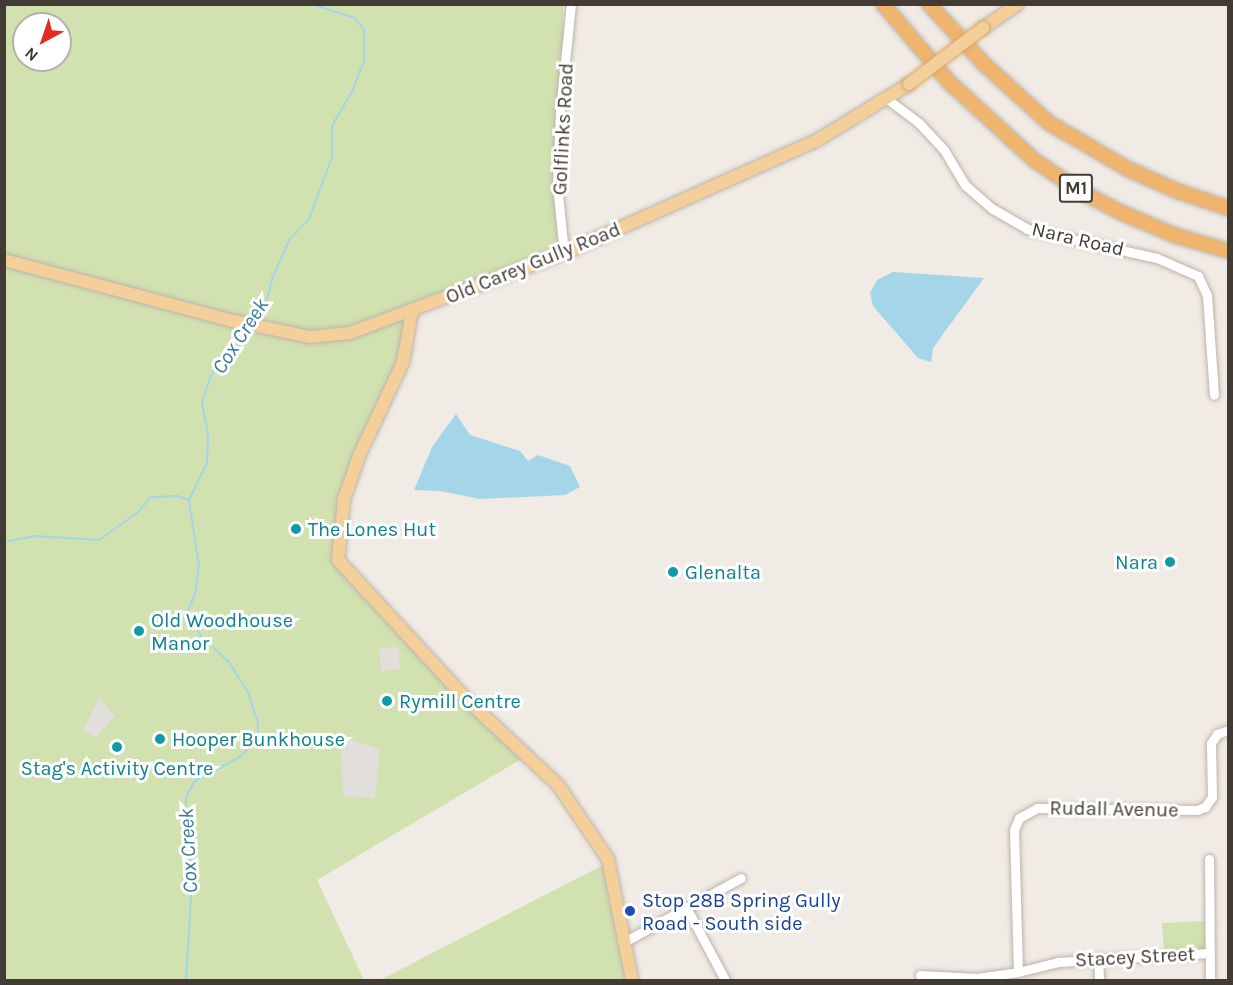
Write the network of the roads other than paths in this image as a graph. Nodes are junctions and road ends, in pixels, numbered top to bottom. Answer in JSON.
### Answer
{"nodes":[{"id":1,"x":571,"y":4,"type":"edge"},
{"id":2,"x":883,"y":4,"type":"edge"},
{"id":3,"x":929,"y":4,"type":"edge"},
{"id":4,"x":1018,"y":4,"type":"edge"},
{"id":5,"x":886,"y":98,"type":"junction"},
{"id":6,"x":1228,"y":208,"type":"edge"},
{"id":7,"x":1228,"y":251,"type":"edge"},
{"id":8,"x":564,"y":253,"type":"junction"},
{"id":9,"x":4,"y":260,"type":"edge"},
{"id":10,"x":412,"y":311,"type":"junction"},
{"id":11,"x":1214,"y":395,"type":"dead end"},
{"id":12,"x":1228,"y":730,"type":"edge"},
{"id":13,"x":1209,"y":859,"type":"dead end"},
{"id":14,"x":741,"y":878,"type":"dead end"},
{"id":15,"x":686,"y":907,"type":"junction"},
{"id":16,"x":624,"y":942,"type":"junction"},
{"id":17,"x":1208,"y":952,"type":"junction"},
{"id":18,"x":1098,"y":958,"type":"junction"},
{"id":19,"x":1018,"y":972,"type":"junction"},
{"id":20,"x":920,"y":975,"type":"dead end"},
{"id":21,"x":632,"y":981,"type":"edge"},
{"id":22,"x":725,"y":981,"type":"edge"},
{"id":23,"x":1099,"y":981,"type":"edge"},
{"id":24,"x":1210,"y":981,"type":"edge"}],
"edges":[{"from":1,"to":8,"type":"street","name":"Golflinks Road"},
{"from":2,"to":7,"type":"highway","number":"M1"},
{"from":3,"to":6,"type":"highway","number":"M1"},
{"from":4,"to":5,"type":"main road","name":"Old Carey Gully Road","bridge":true},
{"from":5,"to":8,"type":"main road","name":"Old Carey Gully Road"},
{"from":5,"to":11,"type":"street","name":"Nara Road"},
{"from":8,"to":10,"type":"main road","name":"Old Carey Gully Road"},
{"from":9,"to":10,"type":"main road","name":"Old Carey Gully Road"},
{"from":10,"to":16,"type":"main road"},
{"from":12,"to":19,"type":"street","name":"Rudall Avenue"},
{"from":13,"to":17,"type":"street"},
{"from":14,"to":15,"type":"street"},
{"from":15,"to":16,"type":"street"},
{"from":15,"to":22,"type":"street"},
{"from":16,"to":21,"type":"main road"},
{"from":17,"to":18,"type":"street","name":"Stacey Street"},
{"from":17,"to":24,"type":"street"},
{"from":18,"to":19,"type":"street","name":"Stacey Street"},
{"from":18,"to":23,"type":"street"},
{"from":19,"to":20,"type":"street","name":"Stacey Street"}]}
